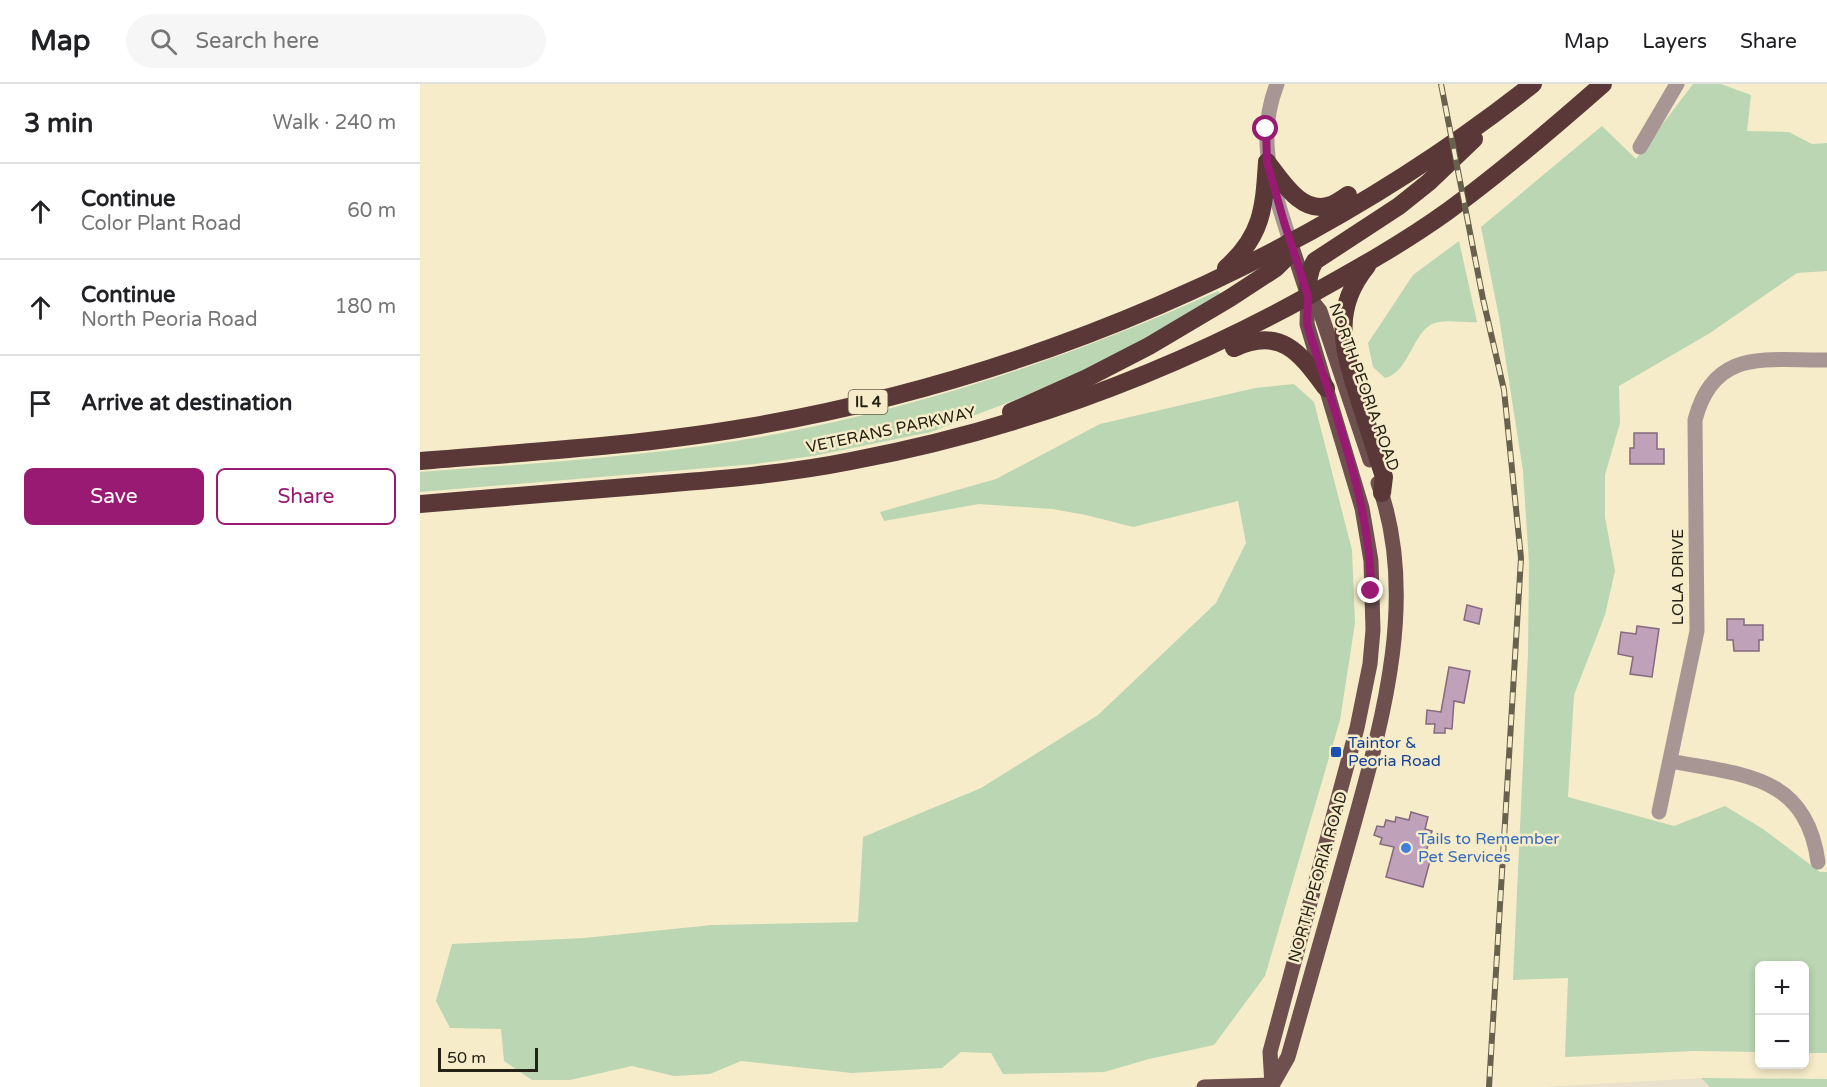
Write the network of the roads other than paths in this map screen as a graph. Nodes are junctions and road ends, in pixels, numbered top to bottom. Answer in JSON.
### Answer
{"nodes":[{"id":1,"x":1277,"y":84,"type":"edge"},
{"id":2,"x":1603,"y":84,"type":"edge"},
{"id":3,"x":1677,"y":84,"type":"edge"},
{"id":4,"x":1529,"y":87,"type":"edge"},
{"id":5,"x":1640,"y":147,"type":"dead end"},
{"id":6,"x":1267,"y":162,"type":"junction"},
{"id":7,"x":1412,"y":170,"type":"junction"},
{"id":8,"x":1290,"y":241,"type":"junction"},
{"id":9,"x":1372,"y":260,"type":"junction"},
{"id":10,"x":1209,"y":283,"type":"junction"},
{"id":11,"x":1308,"y":296,"type":"junction"},
{"id":12,"x":1827,"y":360,"type":"edge"},
{"id":13,"x":1326,"y":388,"type":"junction"},
{"id":14,"x":1054,"y":408,"type":"junction"},
{"id":15,"x":970,"y":434,"type":"junction"},
{"id":16,"x":420,"y":461,"type":"edge"},
{"id":17,"x":1382,"y":493,"type":"junction"},
{"id":18,"x":420,"y":504,"type":"edge"},
{"id":19,"x":1670,"y":761,"type":"junction"},
{"id":20,"x":1659,"y":812,"type":"dead end"},
{"id":21,"x":1818,"y":862,"type":"dead end"},
{"id":22,"x":1271,"y":1086,"type":"edge"},
{"id":23,"x":1204,"y":1087,"type":"edge"}],
"edges":[{"from":1,"to":6,"type":"street"},
{"from":2,"to":9,"type":"highway","name":"NORTH PEORIA ROAD"},
{"from":3,"to":5,"type":"street"},
{"from":4,"to":7,"type":"highway"},
{"from":4,"to":11,"type":"highway"},
{"from":6,"to":7,"type":"highway"},
{"from":6,"to":8,"type":"street"},
{"from":6,"to":10,"type":"highway"},
{"from":7,"to":8,"type":"highway"},
{"from":8,"to":10,"type":"highway","name":"VETERANS PARKWAY","number":"IL 4"},
{"from":8,"to":11,"type":"main road","name":"NORTH PEORIA ROAD"},
{"from":8,"to":15,"type":"highway"},
{"from":9,"to":11,"type":"highway","name":"NORTH PEORIA ROAD"},
{"from":9,"to":17,"type":"highway"},
{"from":10,"to":16,"type":"highway","name":"VETERANS PARKWAY","number":"IL 4"},
{"from":11,"to":13,"type":"main road","name":"NORTH PEORIA ROAD"},
{"from":11,"to":14,"type":"highway","name":"VETERANS PARKWAY"},
{"from":11,"to":17,"type":"main road","name":"NORTH PEORIA ROAD"},
{"from":12,"to":19,"type":"street","name":"LOLA DRIVE"},
{"from":13,"to":14,"type":"highway"},
{"from":13,"to":22,"type":"main road","name":"NORTH PEORIA ROAD"},
{"from":14,"to":15,"type":"highway","name":"VETERANS PARKWAY"},
{"from":15,"to":18,"type":"highway","name":"VETERANS PARKWAY"},
{"from":17,"to":22,"type":"main road","name":"NORTH PEORIA ROAD"},
{"from":19,"to":20,"type":"street","name":"LOLA DRIVE"},
{"from":19,"to":21,"type":"street"},
{"from":22,"to":23,"type":"main road"}]}
